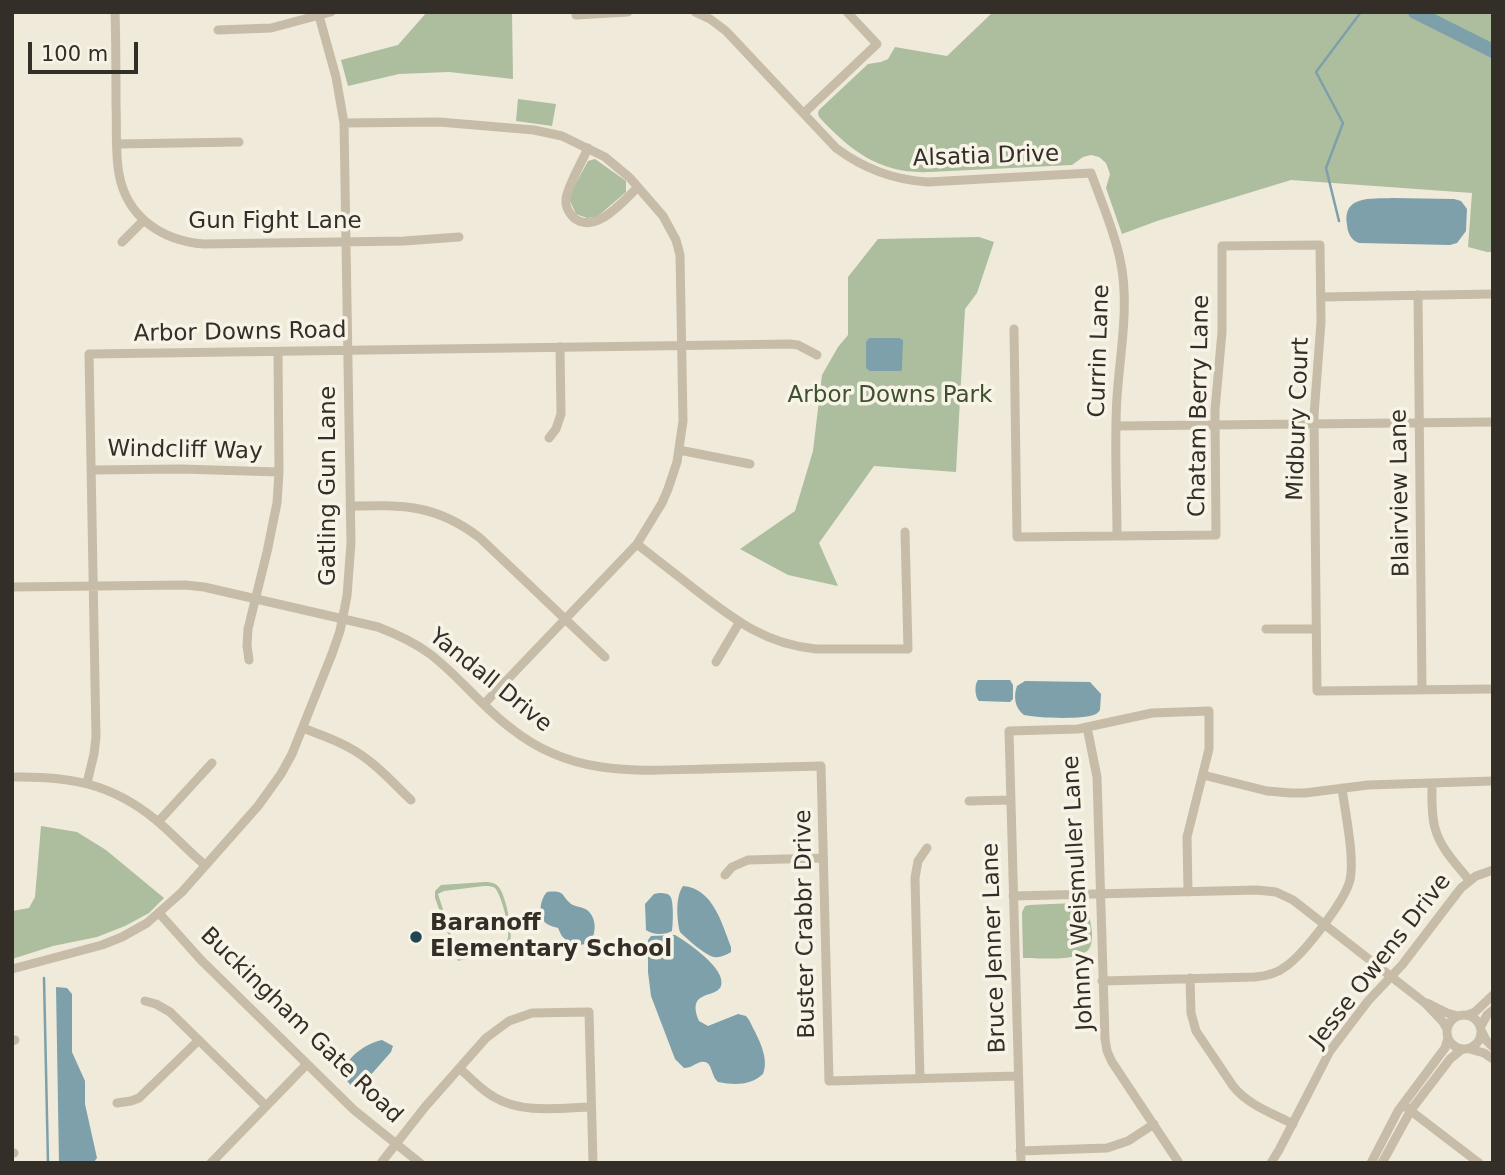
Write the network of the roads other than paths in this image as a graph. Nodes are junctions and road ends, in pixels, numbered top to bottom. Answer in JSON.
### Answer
{"nodes":[{"id":1,"x":115,"y":12,"type":"edge"},
{"id":2,"x":331,"y":12,"type":"edge"},
{"id":3,"x":628,"y":12,"type":"edge"},
{"id":4,"x":695,"y":12,"type":"edge"},
{"id":5,"x":847,"y":12,"type":"edge"},
{"id":6,"x":319,"y":14,"type":"edge"},
{"id":7,"x":576,"y":14,"type":"edge"},
{"id":8,"x":218,"y":30,"type":"dead end"},
{"id":9,"x":804,"y":113,"type":"junction"},
{"id":10,"x":344,"y":123,"type":"junction"},
{"id":11,"x":239,"y":142,"type":"dead end"},
{"id":12,"x":117,"y":144,"type":"junction"},
{"id":13,"x":588,"y":148,"type":"junction"},
{"id":14,"x":1091,"y":173,"type":"joint"},
{"id":15,"x":638,"y":187,"type":"junction"},
{"id":16,"x":144,"y":220,"type":"junction"},
{"id":17,"x":459,"y":237,"type":"dead end"},
{"id":18,"x":122,"y":242,"type":"dead end"},
{"id":19,"x":346,"y":242,"type":"junction"},
{"id":20,"x":1222,"y":246,"type":"joint"},
{"id":21,"x":1493,"y":294,"type":"edge"},
{"id":22,"x":1418,"y":295,"type":"junction"},
{"id":23,"x":1321,"y":297,"type":"junction"},
{"id":24,"x":1014,"y":329,"type":"dead end"},
{"id":25,"x":682,"y":345,"type":"junction"},
{"id":26,"x":561,"y":347,"type":"junction"},
{"id":27,"x":349,"y":351,"type":"junction"},
{"id":28,"x":278,"y":352,"type":"junction"},
{"id":29,"x":817,"y":355,"type":"dead end"},
{"id":30,"x":1420,"y":422,"type":"junction"},
{"id":31,"x":1493,"y":422,"type":"edge"},
{"id":32,"x":1314,"y":424,"type":"junction"},
{"id":33,"x":1215,"y":425,"type":"junction"},
{"id":34,"x":1116,"y":426,"type":"junction"},
{"id":35,"x":550,"y":438,"type":"dead end"},
{"id":36,"x":679,"y":450,"type":"junction"},
{"id":37,"x":750,"y":464,"type":"dead end"},
{"id":38,"x":91,"y":470,"type":"junction"},
{"id":39,"x":279,"y":472,"type":"junction"},
{"id":40,"x":350,"y":506,"type":"junction"},
{"id":41,"x":905,"y":532,"type":"dead end"},
{"id":42,"x":1117,"y":536,"type":"junction"},
{"id":43,"x":637,"y":544,"type":"junction"},
{"id":44,"x":12,"y":587,"type":"edge"},
{"id":45,"x":94,"y":587,"type":"junction"},
{"id":46,"x":256,"y":599,"type":"junction"},
{"id":47,"x":343,"y":618,"type":"junction"},
{"id":48,"x":566,"y":620,"type":"junction"},
{"id":49,"x":739,"y":623,"type":"junction"},
{"id":50,"x":1266,"y":629,"type":"dead end"},
{"id":51,"x":1316,"y":629,"type":"junction"},
{"id":52,"x":605,"y":657,"type":"dead end"},
{"id":53,"x":248,"y":660,"type":"dead end"},
{"id":54,"x":716,"y":662,"type":"dead end"},
{"id":55,"x":1493,"y":689,"type":"edge"},
{"id":56,"x":1422,"y":690,"type":"junction"},
{"id":57,"x":484,"y":704,"type":"junction"},
{"id":58,"x":1087,"y":727,"type":"junction"},
{"id":59,"x":303,"y":728,"type":"junction"},
{"id":60,"x":212,"y":763,"type":"dead end"},
{"id":61,"x":821,"y":766,"type":"joint"},
{"id":62,"x":1202,"y":775,"type":"junction"},
{"id":63,"x":12,"y":777,"type":"edge"},
{"id":64,"x":1493,"y":781,"type":"edge"},
{"id":65,"x":87,"y":783,"type":"junction"},
{"id":66,"x":1432,"y":783,"type":"junction"},
{"id":67,"x":1342,"y":788,"type":"junction"},
{"id":68,"x":411,"y":800,"type":"dead end"},
{"id":69,"x":1010,"y":800,"type":"junction"},
{"id":70,"x":969,"y":801,"type":"dead end"},
{"id":71,"x":158,"y":821,"type":"junction"},
{"id":72,"x":927,"y":848,"type":"dead end"},
{"id":73,"x":823,"y":859,"type":"junction"},
{"id":74,"x":205,"y":865,"type":"junction"},
{"id":75,"x":1493,"y":870,"type":"edge"},
{"id":76,"x":725,"y":875,"type":"dead end"},
{"id":77,"x":1469,"y":880,"type":"junction"},
{"id":78,"x":1188,"y":892,"type":"junction"},
{"id":79,"x":1100,"y":894,"type":"junction"},
{"id":80,"x":1013,"y":896,"type":"junction"},
{"id":81,"x":159,"y":914,"type":"junction"},
{"id":82,"x":1325,"y":924,"type":"junction"},
{"id":83,"x":12,"y":969,"type":"edge"},
{"id":84,"x":1391,"y":977,"type":"junction"},
{"id":85,"x":1190,"y":978,"type":"junction"},
{"id":86,"x":1102,"y":981,"type":"junction"},
{"id":87,"x":1493,"y":995,"type":"edge"},
{"id":88,"x":145,"y":1001,"type":"dead end"},
{"id":89,"x":1425,"y":1003,"type":"junction"},
{"id":90,"x":1493,"y":1010,"type":"edge"},
{"id":91,"x":1463,"y":1015,"type":"junction"},
{"id":92,"x":1482,"y":1029,"type":"junction"},
{"id":93,"x":1448,"y":1034,"type":"junction"},
{"id":94,"x":199,"y":1040,"type":"junction"},
{"id":95,"x":1493,"y":1047,"type":"edge"},
{"id":96,"x":1466,"y":1049,"type":"junction"},
{"id":97,"x":1493,"y":1059,"type":"edge"},
{"id":98,"x":307,"y":1064,"type":"junction"},
{"id":99,"x":460,"y":1069,"type":"junction"},
{"id":100,"x":1018,"y":1076,"type":"junction"},
{"id":101,"x":920,"y":1079,"type":"junction"},
{"id":102,"x":117,"y":1103,"type":"dead end"},
{"id":103,"x":266,"y":1106,"type":"junction"},
{"id":104,"x":591,"y":1107,"type":"junction"},
{"id":105,"x":1406,"y":1108,"type":"junction"},
{"id":106,"x":1154,"y":1124,"type":"junction"},
{"id":107,"x":1293,"y":1124,"type":"junction"},
{"id":108,"x":396,"y":1144,"type":"junction"},
{"id":109,"x":1020,"y":1151,"type":"junction"},
{"id":110,"x":211,"y":1163,"type":"edge"},
{"id":111,"x":381,"y":1163,"type":"edge"},
{"id":112,"x":420,"y":1163,"type":"edge"},
{"id":113,"x":593,"y":1163,"type":"edge"},
{"id":114,"x":1020,"y":1163,"type":"edge"},
{"id":115,"x":1179,"y":1163,"type":"edge"},
{"id":116,"x":1271,"y":1163,"type":"edge"},
{"id":117,"x":1371,"y":1163,"type":"edge"},
{"id":118,"x":1382,"y":1163,"type":"edge"},
{"id":119,"x":1479,"y":1163,"type":"edge"}],
"edges":[{"from":1,"to":12,"type":"street","name":"Gun Fight Lane"},
{"from":2,"to":6,"type":"street"},
{"from":3,"to":7,"type":"street"},
{"from":4,"to":9,"type":"street","name":"Alsatia Drive"},
{"from":5,"to":9,"type":"street"},
{"from":6,"to":8,"type":"street"},
{"from":6,"to":10,"type":"street","name":"Gatling Gun Lane"},
{"from":9,"to":14,"type":"street","name":"Alsatia Drive"},
{"from":10,"to":13,"type":"street"},
{"from":10,"to":19,"type":"street","name":"Gatling Gun Lane"},
{"from":11,"to":12,"type":"street"},
{"from":12,"to":16,"type":"street","name":"Gun Fight Lane"},
{"from":13,"to":15,"type":"street"},
{"from":13,"to":15,"type":"street"},
{"from":14,"to":34,"type":"street","name":"Currin Lane"},
{"from":15,"to":25,"type":"street"},
{"from":16,"to":18,"type":"street"},
{"from":16,"to":19,"type":"street","name":"Gun Fight Lane"},
{"from":17,"to":19,"type":"street","name":"Gun Fight Lane"},
{"from":19,"to":27,"type":"street","name":"Gatling Gun Lane"},
{"from":20,"to":23,"type":"street","name":"Midbury Court"},
{"from":20,"to":33,"type":"street","name":"Chatam Berry Lane"},
{"from":21,"to":22,"type":"street"},
{"from":22,"to":23,"type":"street"},
{"from":22,"to":30,"type":"street","name":"Blairview Lane"},
{"from":23,"to":32,"type":"street","name":"Midbury Court"},
{"from":24,"to":42,"type":"street","name":"Chatam Berry Lane"},
{"from":25,"to":26,"type":"street","name":"Arbor Downs Road"},
{"from":25,"to":29,"type":"street","name":"Arbor Downs Road"},
{"from":25,"to":36,"type":"street"},
{"from":26,"to":27,"type":"street","name":"Arbor Downs Road"},
{"from":26,"to":35,"type":"street"},
{"from":27,"to":28,"type":"street","name":"Arbor Downs Road"},
{"from":27,"to":40,"type":"street","name":"Gatling Gun Lane"},
{"from":28,"to":38,"type":"street","name":"Arbor Downs Road"},
{"from":28,"to":39,"type":"street"},
{"from":30,"to":31,"type":"street"},
{"from":30,"to":32,"type":"street"},
{"from":30,"to":56,"type":"street","name":"Blairview Lane"},
{"from":32,"to":33,"type":"street"},
{"from":32,"to":51,"type":"street","name":"Midbury Court"},
{"from":33,"to":34,"type":"street"},
{"from":33,"to":42,"type":"street","name":"Chatam Berry Lane"},
{"from":34,"to":42,"type":"street","name":"Currin Lane"},
{"from":36,"to":37,"type":"street"},
{"from":36,"to":43,"type":"street"},
{"from":38,"to":39,"type":"street","name":"Windcliff Way"},
{"from":38,"to":45,"type":"street","name":"Arbor Downs Road"},
{"from":39,"to":46,"type":"street"},
{"from":40,"to":47,"type":"street","name":"Gatling Gun Lane"},
{"from":40,"to":48,"type":"street"},
{"from":41,"to":49,"type":"street"},
{"from":43,"to":48,"type":"street"},
{"from":43,"to":49,"type":"street"},
{"from":44,"to":45,"type":"street","name":"Yandall Drive"},
{"from":45,"to":46,"type":"street","name":"Yandall Drive"},
{"from":45,"to":65,"type":"street","name":"Arbor Downs Road"},
{"from":46,"to":47,"type":"street","name":"Yandall Drive"},
{"from":46,"to":53,"type":"street"},
{"from":47,"to":57,"type":"street","name":"Yandall Drive"},
{"from":47,"to":59,"type":"street","name":"Gatling Gun Lane"},
{"from":48,"to":52,"type":"street"},
{"from":48,"to":57,"type":"street"},
{"from":49,"to":54,"type":"street"},
{"from":50,"to":51,"type":"street"},
{"from":51,"to":56,"type":"street","name":"Midbury Court"},
{"from":55,"to":56,"type":"street"},
{"from":57,"to":61,"type":"street","name":"Yandall Drive"},
{"from":58,"to":62,"type":"street"},
{"from":58,"to":69,"type":"street","name":"Bruce Jenner Lane"},
{"from":58,"to":79,"type":"street","name":"Johnny Weismuller Lane"},
{"from":59,"to":68,"type":"street"},
{"from":59,"to":74,"type":"street","name":"Gatling Gun Lane"},
{"from":60,"to":71,"type":"street"},
{"from":61,"to":73,"type":"street","name":"Buster Crabbr Drive"},
{"from":62,"to":67,"type":"street"},
{"from":62,"to":78,"type":"street"},
{"from":63,"to":65,"type":"street"},
{"from":64,"to":66,"type":"street"},
{"from":65,"to":71,"type":"street"},
{"from":66,"to":67,"type":"street"},
{"from":66,"to":77,"type":"street"},
{"from":67,"to":82,"type":"street"},
{"from":69,"to":70,"type":"street"},
{"from":69,"to":80,"type":"street","name":"Bruce Jenner Lane"},
{"from":71,"to":74,"type":"street"},
{"from":72,"to":101,"type":"street"},
{"from":73,"to":76,"type":"street"},
{"from":73,"to":101,"type":"street","name":"Buster Crabbr Drive"},
{"from":74,"to":81,"type":"street","name":"Gatling Gun Lane"},
{"from":75,"to":77,"type":"street","name":"Jesse Owens Drive"},
{"from":77,"to":84,"type":"street","name":"Jesse Owens Drive"},
{"from":78,"to":79,"type":"street"},
{"from":78,"to":82,"type":"street"},
{"from":79,"to":80,"type":"street"},
{"from":79,"to":86,"type":"street","name":"Johnny Weismuller Lane"},
{"from":80,"to":100,"type":"street","name":"Bruce Jenner Lane"},
{"from":81,"to":83,"type":"street","name":"Gatling Gun Lane"},
{"from":81,"to":98,"type":"street","name":"Buckingham Gate Road"},
{"from":82,"to":84,"type":"street"},
{"from":82,"to":85,"type":"street"},
{"from":84,"to":89,"type":"street"},
{"from":84,"to":107,"type":"street","name":"Jesse Owens Drive"},
{"from":85,"to":86,"type":"street"},
{"from":85,"to":107,"type":"street"},
{"from":86,"to":106,"type":"street","name":"Johnny Weismuller Lane"},
{"from":87,"to":91,"type":"street"},
{"from":88,"to":94,"type":"street"},
{"from":89,"to":91,"type":"street"},
{"from":89,"to":93,"type":"street"},
{"from":90,"to":92,"type":"street"},
{"from":91,"to":92,"type":"street"},
{"from":91,"to":93,"type":"street"},
{"from":92,"to":95,"type":"street"},
{"from":92,"to":96,"type":"street"},
{"from":93,"to":96,"type":"street"},
{"from":93,"to":105,"type":"street"},
{"from":94,"to":102,"type":"street"},
{"from":94,"to":103,"type":"street"},
{"from":96,"to":97,"type":"street"},
{"from":96,"to":105,"type":"street"},
{"from":98,"to":103,"type":"street"},
{"from":98,"to":108,"type":"street","name":"Buckingham Gate Road"},
{"from":99,"to":104,"type":"street"},
{"from":99,"to":104,"type":"street"},
{"from":99,"to":108,"type":"street"},
{"from":100,"to":101,"type":"street"},
{"from":100,"to":109,"type":"street","name":"Bruce Jenner Lane"},
{"from":103,"to":110,"type":"street"},
{"from":104,"to":113,"type":"street"},
{"from":105,"to":117,"type":"street"},
{"from":105,"to":118,"type":"street"},
{"from":105,"to":119,"type":"street"},
{"from":106,"to":109,"type":"street"},
{"from":106,"to":115,"type":"street","name":"Johnny Weismuller Lane"},
{"from":107,"to":116,"type":"street","name":"Jesse Owens Drive"},
{"from":108,"to":111,"type":"street"},
{"from":108,"to":112,"type":"street","name":"Buckingham Gate Road"},
{"from":109,"to":114,"type":"street","name":"Bruce Jenner Lane"}]}
